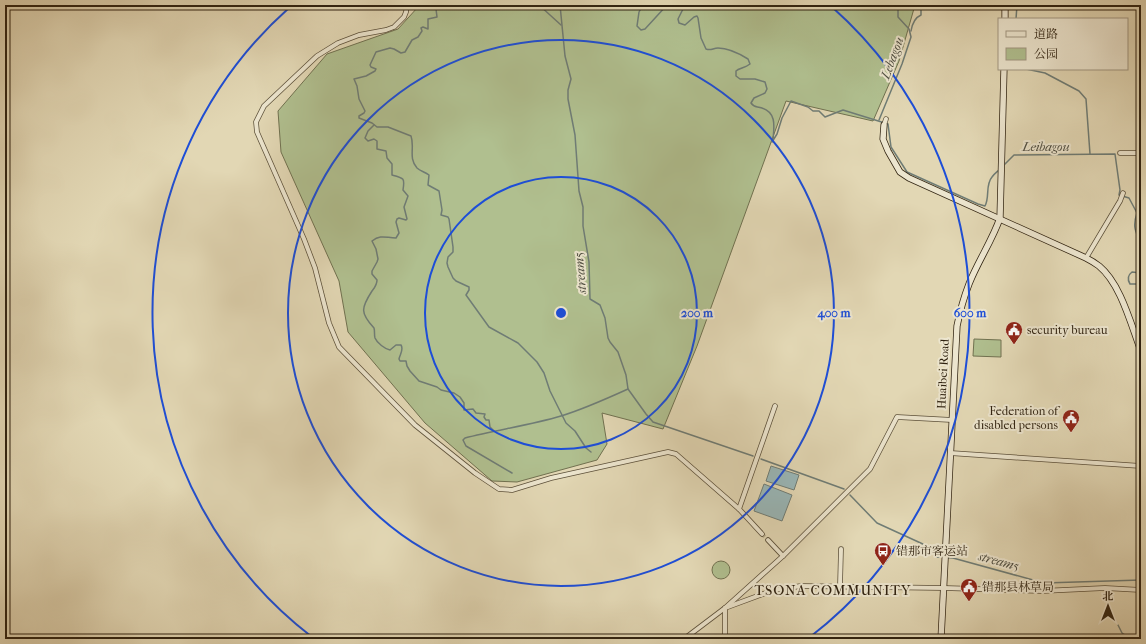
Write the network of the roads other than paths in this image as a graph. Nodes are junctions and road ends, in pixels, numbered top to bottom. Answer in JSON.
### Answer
{"nodes":[{"id":1,"x":407,"y":5,"type":"edge"},
{"id":2,"x":1005,"y":5,"type":"edge"},
{"id":3,"x":1005,"y":18,"type":"edge"},
{"id":4,"x":1004,"y":70,"type":"edge"},
{"id":5,"x":886,"y":119,"type":"dead end"},
{"id":6,"x":884,"y":125,"type":"joint"},
{"id":7,"x":1120,"y":153,"type":"dead end"},
{"id":8,"x":1141,"y":153,"type":"edge"},
{"id":9,"x":1123,"y":193,"type":"dead end"},
{"id":10,"x":1000,"y":218,"type":"junction"},
{"id":11,"x":1086,"y":258,"type":"junction"},
{"id":12,"x":1141,"y":351,"type":"edge"},
{"id":13,"x":775,"y":406,"type":"dead end"},
{"id":14,"x":952,"y":420,"type":"junction"},
{"id":15,"x":950,"y":453,"type":"junction"},
{"id":16,"x":1141,"y":466,"type":"edge"},
{"id":17,"x":738,"y":509,"type":"junction"},
{"id":18,"x":762,"y":534,"type":"tunnel mouth"},
{"id":19,"x":768,"y":540,"type":"tunnel mouth"},
{"id":20,"x":841,"y":549,"type":"dead end"},
{"id":21,"x":783,"y":556,"type":"junction"},
{"id":22,"x":840,"y":586,"type":"junction"},
{"id":23,"x":944,"y":588,"type":"junction"},
{"id":24,"x":1141,"y":590,"type":"edge"},
{"id":25,"x":725,"y":608,"type":"junction"},
{"id":26,"x":684,"y":639,"type":"edge"},
{"id":27,"x":724,"y":639,"type":"edge"},
{"id":28,"x":940,"y":639,"type":"edge"}],
"edges":[{"from":1,"to":17,"type":"street"},
{"from":2,"to":3,"type":"street"},
{"from":4,"to":10,"type":"street","name":"Huaibei Road"},
{"from":5,"to":6,"type":"street"},
{"from":6,"to":10,"type":"street"},
{"from":7,"to":8,"type":"street"},
{"from":9,"to":11,"type":"street"},
{"from":10,"to":11,"type":"street"},
{"from":10,"to":14,"type":"street","name":"Huaibei Road"},
{"from":11,"to":12,"type":"street"},
{"from":13,"to":17,"type":"street"},
{"from":14,"to":15,"type":"street","name":"Huaibei Road"},
{"from":14,"to":21,"type":"street"},
{"from":15,"to":16,"type":"street"},
{"from":15,"to":23,"type":"street","name":"Huaibei Road"},
{"from":17,"to":18,"type":"street"},
{"from":19,"to":21,"type":"street"},
{"from":20,"to":22,"type":"street"},
{"from":21,"to":25,"type":"street"},
{"from":22,"to":23,"type":"street"},
{"from":22,"to":25,"type":"street"},
{"from":23,"to":24,"type":"street"},
{"from":23,"to":28,"type":"street"},
{"from":25,"to":26,"type":"street"},
{"from":25,"to":27,"type":"street"}]}
